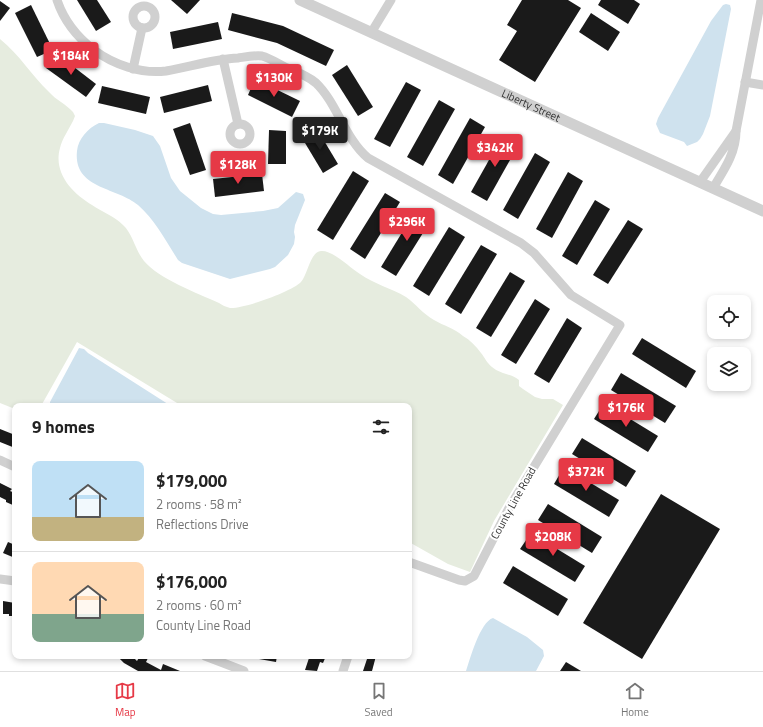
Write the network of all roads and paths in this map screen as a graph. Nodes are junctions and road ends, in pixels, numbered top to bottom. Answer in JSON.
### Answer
{"nodes":[{"id":1,"x":57,"y":0,"type":"edge"},
{"id":2,"x":300,"y":0,"type":"edge"},
{"id":3,"x":391,"y":0,"type":"edge"},
{"id":4,"x":761,"y":0,"type":"edge"},
{"id":5,"x":142,"y":28,"type":"dead end"},
{"id":6,"x":371,"y":32,"type":"junction"},
{"id":7,"x":223,"y":59,"type":"junction"},
{"id":8,"x":133,"y":69,"type":"junction"},
{"id":9,"x":745,"y":82,"type":"junction"},
{"id":10,"x":763,"y":85,"type":"edge"},
{"id":11,"x":238,"y":124,"type":"dead end"},
{"id":12,"x":736,"y":131,"type":"junction"},
{"id":13,"x":700,"y":182,"type":"junction"},
{"id":14,"x":713,"y":188,"type":"junction"},
{"id":15,"x":763,"y":211,"type":"edge"},
{"id":16,"x":0,"y":460,"type":"edge"},
{"id":17,"x":12,"y":466,"type":"edge"},
{"id":18,"x":412,"y":563,"type":"edge"},
{"id":19,"x":0,"y":578,"type":"edge"},
{"id":20,"x":12,"y":581,"type":"edge"},
{"id":21,"x":212,"y":659,"type":"edge"},
{"id":22,"x":347,"y":659,"type":"edge"},
{"id":23,"x":244,"y":671,"type":"edge"},
{"id":24,"x":343,"y":671,"type":"edge"}],
"edges":[{"from":1,"to":8,"type":"street"},
{"from":2,"to":6,"type":"street","name":"Liberty Street"},
{"from":3,"to":6,"type":"street"},
{"from":4,"to":9,"type":"street"},
{"from":5,"to":8,"type":"street"},
{"from":6,"to":13,"type":"street","name":"Liberty Street"},
{"from":7,"to":8,"type":"street"},
{"from":7,"to":11,"type":"street"},
{"from":7,"to":18,"type":"street","name":"County Line Road"},
{"from":9,"to":10,"type":"street"},
{"from":9,"to":12,"type":"street"},
{"from":12,"to":13,"type":"street"},
{"from":12,"to":14,"type":"street"},
{"from":13,"to":14,"type":"street","name":"Liberty Street"},
{"from":14,"to":15,"type":"street","name":"Liberty Street"},
{"from":16,"to":17,"type":"street"},
{"from":19,"to":20,"type":"street"},
{"from":21,"to":23,"type":"street"},
{"from":22,"to":24,"type":"street"}]}
